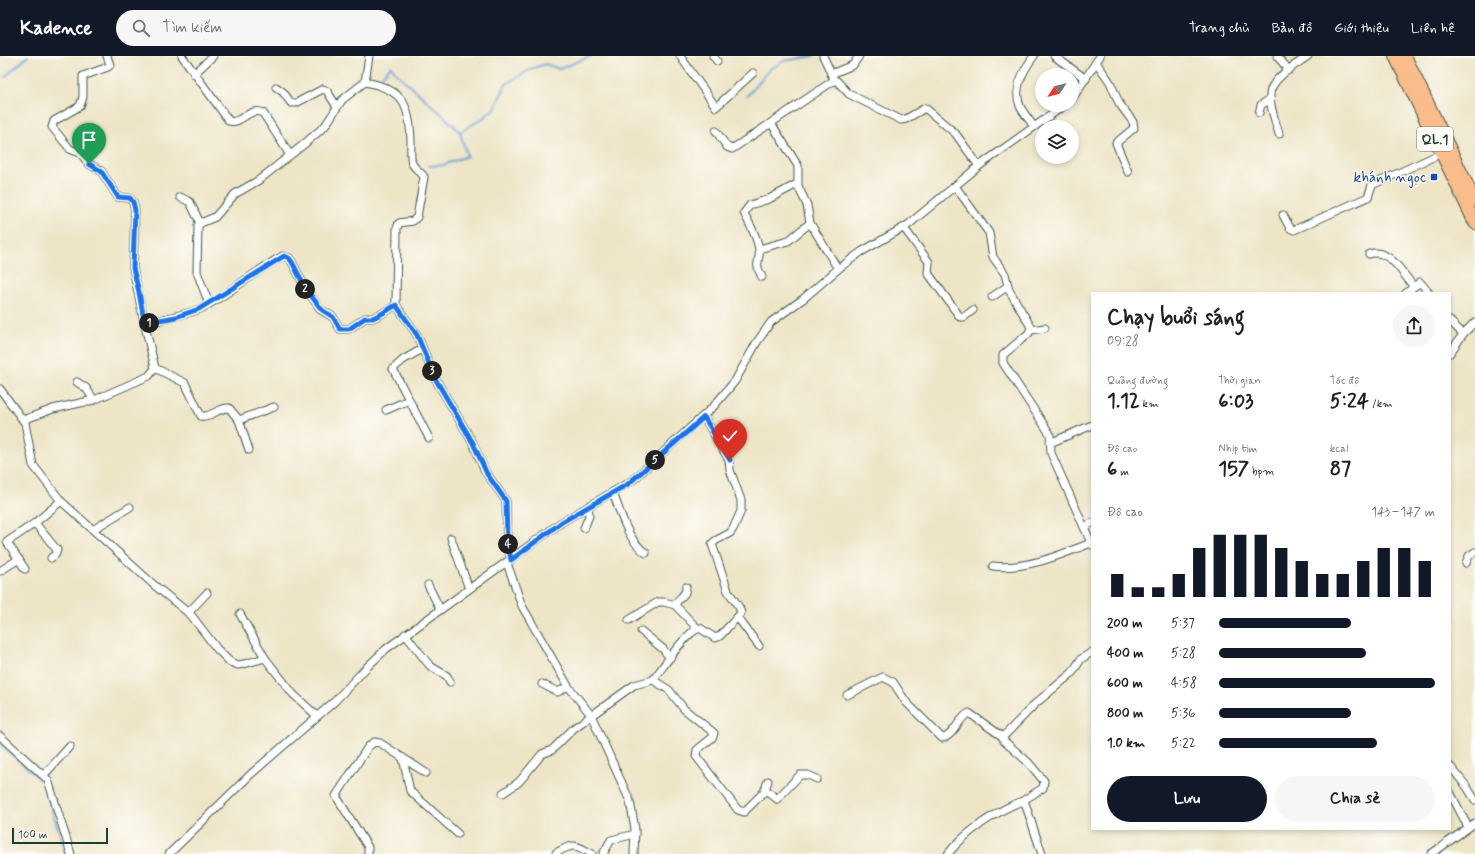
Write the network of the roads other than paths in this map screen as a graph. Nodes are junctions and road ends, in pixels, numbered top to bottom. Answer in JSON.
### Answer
{"nodes":[{"id":1,"x":107,"y":56,"type":"edge"},
{"id":2,"x":182,"y":56,"type":"edge"},
{"id":3,"x":213,"y":56,"type":"edge"},
{"id":4,"x":369,"y":56,"type":"edge"},
{"id":5,"x":680,"y":56,"type":"edge"},
{"id":6,"x":823,"y":56,"type":"edge"},
{"id":7,"x":859,"y":56,"type":"edge"},
{"id":8,"x":1054,"y":56,"type":"edge"},
{"id":9,"x":1277,"y":56,"type":"edge"},
{"id":10,"x":1308,"y":56,"type":"edge"},
{"id":11,"x":1395,"y":56,"type":"edge"},
{"id":12,"x":1405,"y":56,"type":"edge"},
{"id":13,"x":1032,"y":57,"type":"edge"},
{"id":14,"x":1098,"y":59,"type":"edge"},
{"id":15,"x":1289,"y":70,"type":"junction"},
{"id":16,"x":753,"y":73,"type":"dead end"},
{"id":17,"x":194,"y":74,"type":"junction"},
{"id":18,"x":831,"y":74,"type":"junction"},
{"id":19,"x":1086,"y":79,"type":"junction"},
{"id":20,"x":835,"y":80,"type":"junction"},
{"id":21,"x":365,"y":82,"type":"junction"},
{"id":22,"x":276,"y":87,"type":"dead end"},
{"id":23,"x":1079,"y":90,"type":"edge"},
{"id":24,"x":1270,"y":99,"type":"junction"},
{"id":25,"x":337,"y":107,"type":"junction"},
{"id":26,"x":1055,"y":112,"type":"edge"},
{"id":27,"x":1259,"y":113,"type":"dead end"},
{"id":28,"x":771,"y":123,"type":"junction"},
{"id":29,"x":1034,"y":127,"type":"junction"},
{"id":30,"x":716,"y":131,"type":"dead end"},
{"id":31,"x":1279,"y":134,"type":"dead end"},
{"id":32,"x":1445,"y":150,"type":"junction"},
{"id":33,"x":290,"y":155,"type":"junction"},
{"id":34,"x":979,"y":166,"type":"junction"},
{"id":35,"x":1128,"y":172,"type":"dead end"},
{"id":36,"x":797,"y":184,"type":"junction"},
{"id":37,"x":1475,"y":185,"type":"edge"},
{"id":38,"x":955,"y":186,"type":"junction"},
{"id":39,"x":180,"y":196,"type":"dead end"},
{"id":40,"x":1475,"y":200,"type":"edge"},
{"id":41,"x":1283,"y":215,"type":"dead end"},
{"id":42,"x":200,"y":223,"type":"junction"},
{"id":43,"x":810,"y":223,"type":"junction"},
{"id":44,"x":1475,"y":223,"type":"edge"},
{"id":45,"x":904,"y":228,"type":"junction"},
{"id":46,"x":759,"y":249,"type":"junction"},
{"id":47,"x":1369,"y":254,"type":"dead end"},
{"id":48,"x":838,"y":269,"type":"junction"},
{"id":49,"x":762,"y":276,"type":"dead end"},
{"id":50,"x":1008,"y":286,"type":"junction"},
{"id":51,"x":1413,"y":286,"type":"junction"},
{"id":52,"x":1407,"y":292,"type":"edge"},
{"id":53,"x":1428,"y":292,"type":"edge"},
{"id":54,"x":992,"y":297,"type":"dead end"},
{"id":55,"x":209,"y":304,"type":"junction"},
{"id":56,"x":396,"y":305,"type":"junction"},
{"id":57,"x":973,"y":310,"type":"dead end"},
{"id":58,"x":1451,"y":322,"type":"edge"},
{"id":59,"x":1475,"y":322,"type":"edge"},
{"id":60,"x":145,"y":326,"type":"junction"},
{"id":61,"x":1045,"y":328,"type":"dead end"},
{"id":62,"x":1031,"y":330,"type":"junction"},
{"id":63,"x":1463,"y":334,"type":"junction"},
{"id":64,"x":422,"y":349,"type":"junction"},
{"id":65,"x":1451,"y":352,"type":"edge"},
{"id":66,"x":155,"y":368,"type":"junction"},
{"id":67,"x":77,"y":382,"type":"dead end"},
{"id":68,"x":0,"y":389,"type":"edge"},
{"id":69,"x":94,"y":400,"type":"junction"},
{"id":70,"x":409,"y":400,"type":"junction"},
{"id":71,"x":274,"y":407,"type":"dead end"},
{"id":72,"x":386,"y":410,"type":"dead end"},
{"id":73,"x":704,"y":417,"type":"junction"},
{"id":74,"x":23,"y":420,"type":"junction"},
{"id":75,"x":239,"y":420,"type":"junction"},
{"id":76,"x":1091,"y":425,"type":"edge"},
{"id":77,"x":429,"y":438,"type":"dead end"},
{"id":78,"x":1050,"y":443,"type":"junction"},
{"id":79,"x":249,"y":450,"type":"dead end"},
{"id":80,"x":613,"y":493,"type":"junction"},
{"id":81,"x":61,"y":501,"type":"junction"},
{"id":82,"x":130,"y":507,"type":"dead end"},
{"id":83,"x":588,"y":507,"type":"junction"},
{"id":84,"x":35,"y":523,"type":"junction"},
{"id":85,"x":1091,"y":524,"type":"edge"},
{"id":86,"x":1084,"y":527,"type":"junction"},
{"id":87,"x":584,"y":528,"type":"dead end"},
{"id":88,"x":94,"y":529,"type":"junction"},
{"id":89,"x":451,"y":538,"type":"dead end"},
{"id":90,"x":1091,"y":542,"type":"edge"},
{"id":91,"x":1091,"y":544,"type":"edge"},
{"id":92,"x":1475,"y":552,"type":"edge"},
{"id":93,"x":646,"y":553,"type":"dead end"},
{"id":94,"x":51,"y":558,"type":"dead end"},
{"id":95,"x":19,"y":559,"type":"junction"},
{"id":96,"x":509,"y":562,"type":"junction"},
{"id":97,"x":1466,"y":563,"type":"dead end"},
{"id":98,"x":993,"y":566,"type":"dead end"},
{"id":99,"x":25,"y":569,"type":"dead end"},
{"id":100,"x":0,"y":571,"type":"edge"},
{"id":101,"x":428,"y":585,"type":"dead end"},
{"id":102,"x":686,"y":587,"type":"dead end"},
{"id":103,"x":469,"y":589,"type":"junction"},
{"id":104,"x":207,"y":593,"type":"dead end"},
{"id":105,"x":675,"y":605,"type":"junction"},
{"id":106,"x":440,"y":609,"type":"junction"},
{"id":107,"x":188,"y":613,"type":"junction"},
{"id":108,"x":240,"y":614,"type":"dead end"},
{"id":109,"x":738,"y":618,"type":"junction"},
{"id":110,"x":629,"y":620,"type":"dead end"},
{"id":111,"x":697,"y":628,"type":"junction"},
{"id":112,"x":641,"y":631,"type":"dead end"},
{"id":113,"x":405,"y":634,"type":"junction"},
{"id":114,"x":759,"y":646,"type":"dead end"},
{"id":115,"x":1091,"y":653,"type":"edge"},
{"id":116,"x":265,"y":658,"type":"junction"},
{"id":117,"x":670,"y":658,"type":"junction"},
{"id":118,"x":653,"y":680,"type":"junction"},
{"id":119,"x":450,"y":682,"type":"dead end"},
{"id":120,"x":542,"y":684,"type":"dead end"},
{"id":121,"x":568,"y":686,"type":"junction"},
{"id":122,"x":847,"y":695,"type":"dead end"},
{"id":123,"x":591,"y":715,"type":"junction"},
{"id":124,"x":317,"y":716,"type":"junction"},
{"id":125,"x":0,"y":736,"type":"edge"},
{"id":126,"x":1003,"y":737,"type":"junction"},
{"id":127,"x":70,"y":746,"type":"dead end"},
{"id":128,"x":403,"y":758,"type":"junction"},
{"id":129,"x":1451,"y":767,"type":"edge"},
{"id":130,"x":426,"y":773,"type":"dead end"},
{"id":131,"x":44,"y":775,"type":"junction"},
{"id":132,"x":817,"y":779,"type":"dead end"},
{"id":133,"x":768,"y":781,"type":"dead end"},
{"id":134,"x":766,"y":790,"type":"junction"},
{"id":135,"x":503,"y":793,"type":"dead end"},
{"id":136,"x":1451,"y":794,"type":"edge"},
{"id":137,"x":1475,"y":800,"type":"edge"},
{"id":138,"x":1024,"y":801,"type":"junction"},
{"id":139,"x":1475,"y":823,"type":"edge"},
{"id":140,"x":1468,"y":827,"type":"junction"},
{"id":141,"x":458,"y":834,"type":"dead end"},
{"id":142,"x":635,"y":834,"type":"junction"},
{"id":143,"x":556,"y":853,"type":"dead end"},
{"id":144,"x":71,"y":854,"type":"edge"},
{"id":145,"x":169,"y":854,"type":"edge"},
{"id":146,"x":368,"y":854,"type":"edge"},
{"id":147,"x":592,"y":854,"type":"edge"},
{"id":148,"x":603,"y":854,"type":"edge"},
{"id":149,"x":634,"y":854,"type":"edge"},
{"id":150,"x":948,"y":854,"type":"edge"},
{"id":151,"x":1042,"y":854,"type":"edge"},
{"id":152,"x":1431,"y":854,"type":"edge"}],
"edges":[{"from":1,"to":60,"type":"street"},
{"from":2,"to":17,"type":"street"},
{"from":3,"to":17,"type":"street"},
{"from":4,"to":21,"type":"street"},
{"from":5,"to":16,"type":"street"},
{"from":6,"to":18,"type":"street"},
{"from":7,"to":18,"type":"street"},
{"from":8,"to":19,"type":"street"},
{"from":9,"to":15,"type":"street"},
{"from":10,"to":15,"type":"street"},
{"from":11,"to":32,"type":"highway","number":"QL.1"},
{"from":12,"to":32,"type":"highway","number":"QL.1"},
{"from":13,"to":29,"type":"street"},
{"from":14,"to":19,"type":"street"},
{"from":14,"to":35,"type":"street"},
{"from":15,"to":24,"type":"street"},
{"from":17,"to":33,"type":"street"},
{"from":18,"to":20,"type":"street"},
{"from":19,"to":23,"type":"street"},
{"from":20,"to":28,"type":"street"},
{"from":20,"to":34,"type":"street"},
{"from":21,"to":25,"type":"street"},
{"from":21,"to":56,"type":"street"},
{"from":22,"to":25,"type":"street"},
{"from":24,"to":27,"type":"street"},
{"from":24,"to":31,"type":"street"},
{"from":25,"to":33,"type":"street"},
{"from":26,"to":29,"type":"street"},
{"from":28,"to":30,"type":"street"},
{"from":28,"to":36,"type":"street"},
{"from":29,"to":34,"type":"street"},
{"from":32,"to":37,"type":"highway"},
{"from":32,"to":40,"type":"highway","number":"QL.1"},
{"from":32,"to":41,"type":"street"},
{"from":32,"to":44,"type":"highway","number":"QL.1"},
{"from":33,"to":42,"type":"street"},
{"from":34,"to":38,"type":"street"},
{"from":36,"to":43,"type":"street"},
{"from":36,"to":46,"type":"street"},
{"from":38,"to":45,"type":"street"},
{"from":38,"to":50,"type":"street"},
{"from":39,"to":42,"type":"street"},
{"from":42,"to":55,"type":"street"},
{"from":43,"to":46,"type":"street"},
{"from":43,"to":48,"type":"street"},
{"from":45,"to":48,"type":"street"},
{"from":45,"to":57,"type":"street"},
{"from":46,"to":49,"type":"street"},
{"from":47,"to":51,"type":"street"},
{"from":48,"to":73,"type":"street"},
{"from":50,"to":54,"type":"street"},
{"from":50,"to":62,"type":"street"},
{"from":51,"to":52,"type":"street"},
{"from":51,"to":53,"type":"street"},
{"from":55,"to":56,"type":"street"},
{"from":55,"to":60,"type":"street"},
{"from":56,"to":64,"type":"street"},
{"from":58,"to":63,"type":"street"},
{"from":59,"to":63,"type":"street"},
{"from":60,"to":66,"type":"street"},
{"from":61,"to":62,"type":"street"},
{"from":62,"to":78,"type":"street"},
{"from":63,"to":65,"type":"street"},
{"from":64,"to":70,"type":"street"},
{"from":64,"to":96,"type":"street"},
{"from":66,"to":69,"type":"street"},
{"from":66,"to":75,"type":"street"},
{"from":67,"to":69,"type":"street"},
{"from":68,"to":74,"type":"street"},
{"from":69,"to":74,"type":"street"},
{"from":70,"to":72,"type":"street"},
{"from":70,"to":77,"type":"street"},
{"from":71,"to":75,"type":"street"},
{"from":73,"to":80,"type":"street"},
{"from":73,"to":109,"type":"street"},
{"from":74,"to":81,"type":"street"},
{"from":75,"to":79,"type":"street"},
{"from":76,"to":78,"type":"street"},
{"from":78,"to":86,"type":"street"},
{"from":80,"to":83,"type":"street"},
{"from":80,"to":93,"type":"street"},
{"from":81,"to":84,"type":"street"},
{"from":81,"to":88,"type":"street"},
{"from":82,"to":88,"type":"street"},
{"from":83,"to":87,"type":"street"},
{"from":83,"to":96,"type":"street"},
{"from":84,"to":94,"type":"street"},
{"from":84,"to":95,"type":"street"},
{"from":85,"to":86,"type":"street"},
{"from":86,"to":90,"type":"street"},
{"from":88,"to":107,"type":"street"},
{"from":89,"to":103,"type":"street"},
{"from":91,"to":98,"type":"street"},
{"from":92,"to":97,"type":"street"},
{"from":95,"to":99,"type":"street"},
{"from":95,"to":100,"type":"street"},
{"from":96,"to":103,"type":"street"},
{"from":96,"to":121,"type":"street"},
{"from":101,"to":106,"type":"street"},
{"from":102,"to":105,"type":"street"},
{"from":103,"to":106,"type":"street"},
{"from":104,"to":107,"type":"street"},
{"from":105,"to":110,"type":"street"},
{"from":105,"to":111,"type":"street"},
{"from":106,"to":113,"type":"street"},
{"from":107,"to":116,"type":"street"},
{"from":108,"to":116,"type":"street"},
{"from":109,"to":111,"type":"street"},
{"from":109,"to":114,"type":"street"},
{"from":111,"to":117,"type":"street"},
{"from":112,"to":117,"type":"street"},
{"from":113,"to":119,"type":"street"},
{"from":113,"to":124,"type":"street"},
{"from":115,"to":126,"type":"street"},
{"from":116,"to":124,"type":"street"},
{"from":117,"to":118,"type":"street"},
{"from":118,"to":123,"type":"street"},
{"from":118,"to":134,"type":"street"},
{"from":120,"to":121,"type":"street"},
{"from":121,"to":123,"type":"street"},
{"from":122,"to":126,"type":"street"},
{"from":123,"to":135,"type":"street"},
{"from":123,"to":142,"type":"street"},
{"from":124,"to":145,"type":"street"},
{"from":125,"to":131,"type":"street"},
{"from":126,"to":138,"type":"street"},
{"from":127,"to":131,"type":"street"},
{"from":128,"to":130,"type":"street"},
{"from":128,"to":141,"type":"street"},
{"from":128,"to":146,"type":"street"},
{"from":129,"to":137,"type":"street"},
{"from":131,"to":144,"type":"street"},
{"from":132,"to":134,"type":"street"},
{"from":133,"to":134,"type":"street"},
{"from":136,"to":140,"type":"street"},
{"from":138,"to":150,"type":"street"},
{"from":138,"to":151,"type":"street"},
{"from":139,"to":140,"type":"street"},
{"from":140,"to":152,"type":"street"},
{"from":142,"to":148,"type":"street"},
{"from":142,"to":149,"type":"street"},
{"from":143,"to":147,"type":"street"}]}
